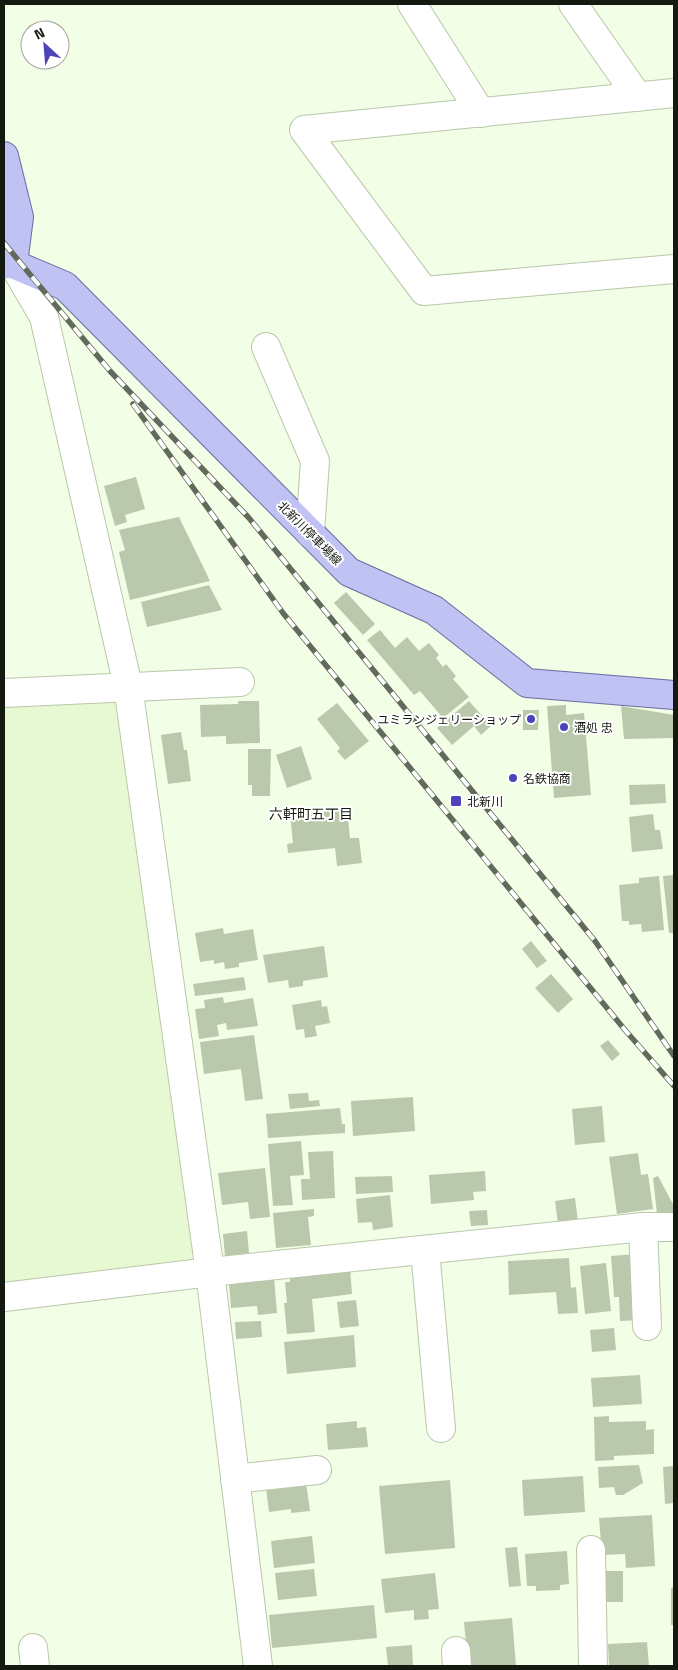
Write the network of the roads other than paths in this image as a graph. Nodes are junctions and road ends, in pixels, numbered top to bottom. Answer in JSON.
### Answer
{"nodes":[{"id":1,"x":412,"y":4,"type":"edge"},
{"id":2,"x":573,"y":4,"type":"edge"},
{"id":3,"x":674,"y":94,"type":"edge"},
{"id":4,"x":638,"y":97,"type":"junction"},
{"id":5,"x":480,"y":113,"type":"junction"},
{"id":6,"x":4,"y":156,"type":"edge"},
{"id":7,"x":8,"y":264,"type":"edge"},
{"id":8,"x":674,"y":269,"type":"edge"},
{"id":9,"x":266,"y":347,"type":"dead end"},
{"id":10,"x":310,"y":533,"type":"junction"},
{"id":11,"x":240,"y":682,"type":"dead end"},
{"id":12,"x":128,"y":686,"type":"junction"},
{"id":13,"x":4,"y":694,"type":"edge"},
{"id":14,"x":674,"y":695,"type":"edge"},
{"id":15,"x":643,"y":1227,"type":"junction"},
{"id":16,"x":674,"y":1227,"type":"edge"},
{"id":17,"x":425,"y":1250,"type":"junction"},
{"id":18,"x":210,"y":1272,"type":"junction"},
{"id":19,"x":4,"y":1297,"type":"edge"},
{"id":20,"x":647,"y":1326,"type":"dead end"},
{"id":21,"x":441,"y":1428,"type":"dead end"},
{"id":22,"x":317,"y":1470,"type":"dead end"},
{"id":23,"x":236,"y":1479,"type":"junction"},
{"id":24,"x":591,"y":1550,"type":"dead end"},
{"id":25,"x":258,"y":1666,"type":"edge"},
{"id":26,"x":593,"y":1666,"type":"edge"}],
"edges":[{"from":1,"to":5,"type":"street"},
{"from":2,"to":4,"type":"street"},
{"from":3,"to":4,"type":"street"},
{"from":4,"to":5,"type":"street"},
{"from":5,"to":8,"type":"street"},
{"from":6,"to":7,"type":"main road"},
{"from":7,"to":10,"type":"main road","name":"北新川停車場線"},
{"from":7,"to":12,"type":"street"},
{"from":9,"to":10,"type":"street"},
{"from":10,"to":14,"type":"main road","name":"北新川停車場線"},
{"from":11,"to":12,"type":"street"},
{"from":12,"to":13,"type":"street"},
{"from":12,"to":18,"type":"street"},
{"from":15,"to":16,"type":"street"},
{"from":15,"to":17,"type":"street"},
{"from":15,"to":20,"type":"street"},
{"from":17,"to":18,"type":"street"},
{"from":17,"to":21,"type":"street"},
{"from":18,"to":19,"type":"street"},
{"from":18,"to":23,"type":"street"},
{"from":22,"to":23,"type":"street"},
{"from":23,"to":25,"type":"street"},
{"from":24,"to":26,"type":"street"}]}
